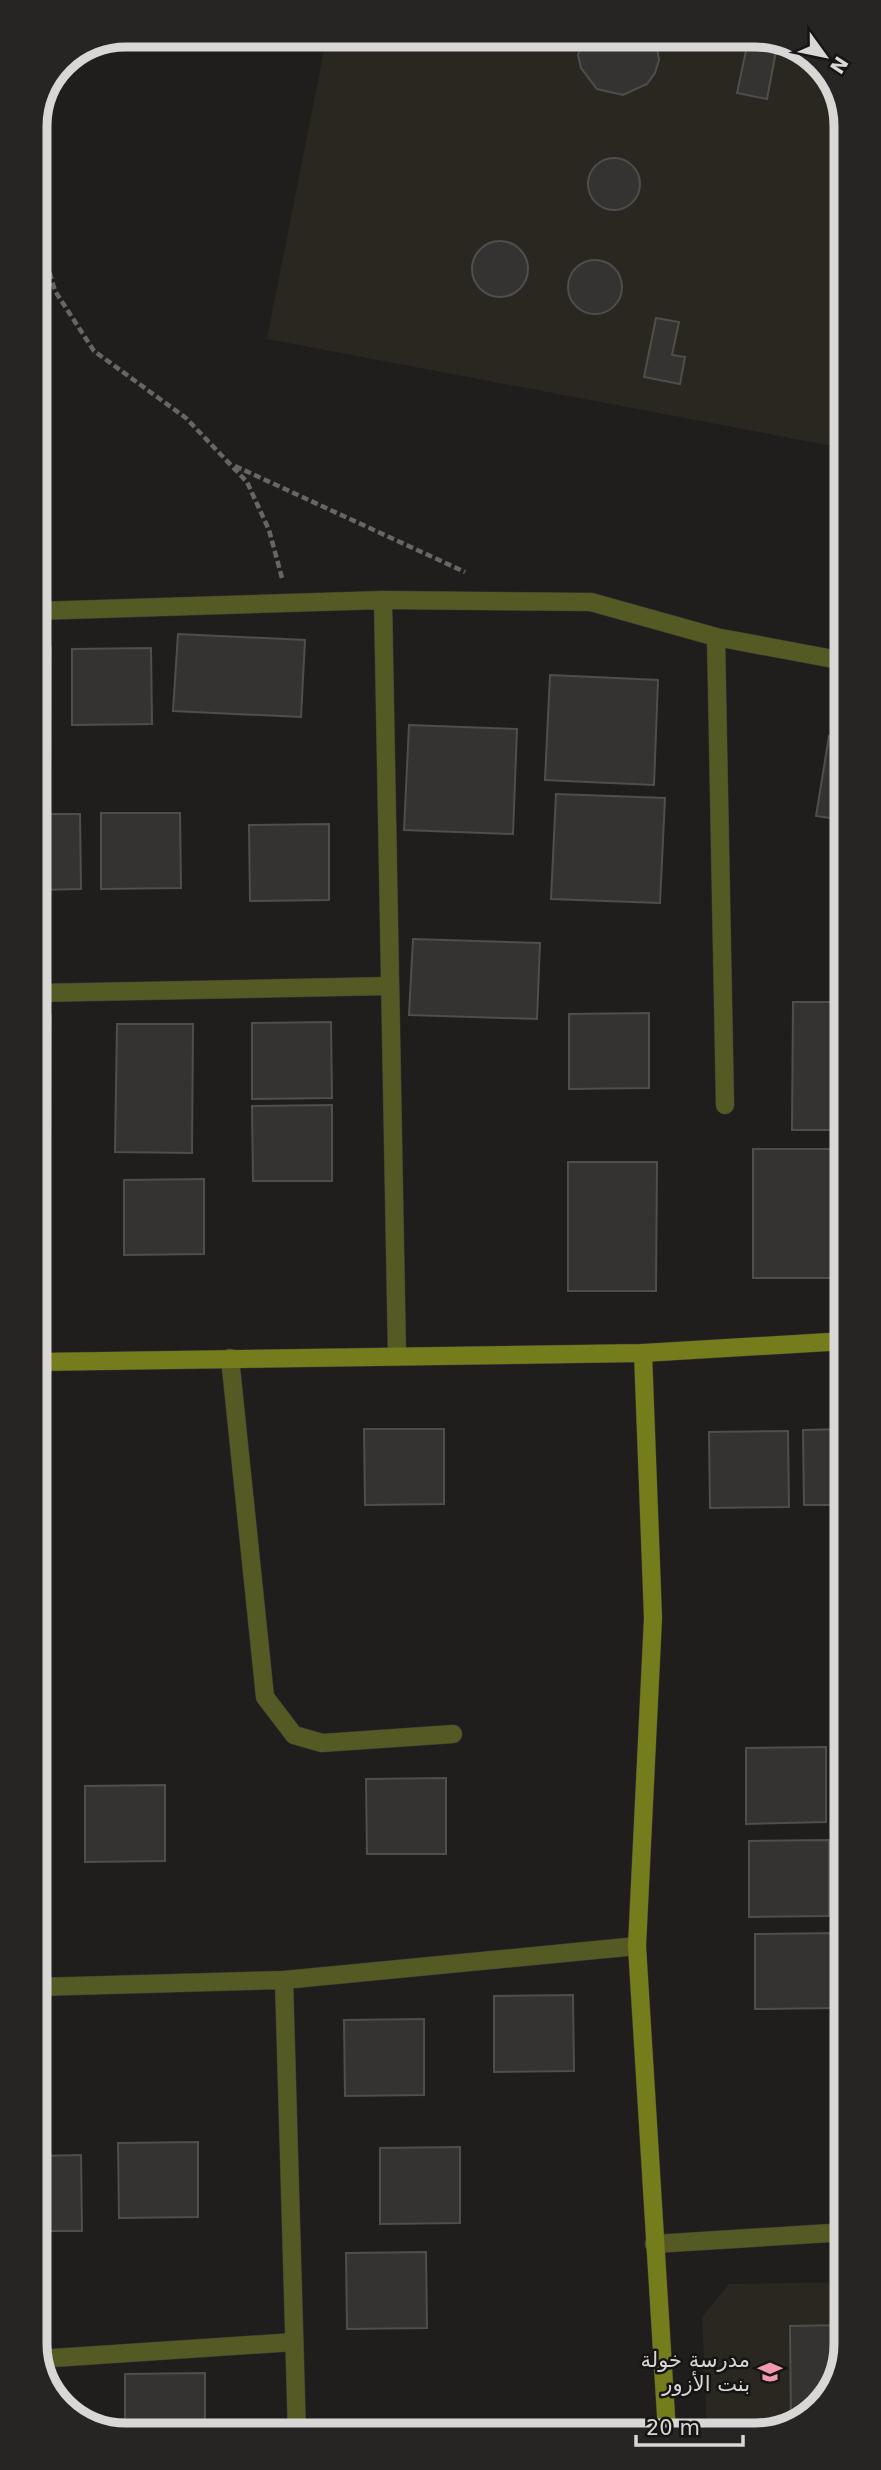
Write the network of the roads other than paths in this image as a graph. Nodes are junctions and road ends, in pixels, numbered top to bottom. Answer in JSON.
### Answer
{"nodes":[{"id":1,"x":383,"y":600,"type":"junction"},
{"id":2,"x":47,"y":611,"type":"edge"},
{"id":3,"x":716,"y":637,"type":"junction"},
{"id":4,"x":834,"y":659,"type":"edge"},
{"id":5,"x":389,"y":986,"type":"junction"},
{"id":6,"x":47,"y":993,"type":"edge"},
{"id":7,"x":725,"y":1105,"type":"dead end"},
{"id":8,"x":834,"y":1342,"type":"edge"},
{"id":9,"x":643,"y":1353,"type":"junction"},
{"id":10,"x":397,"y":1355,"type":"junction"},
{"id":11,"x":230,"y":1357,"type":"junction"},
{"id":12,"x":47,"y":1362,"type":"edge"},
{"id":13,"x":453,"y":1734,"type":"dead end"},
{"id":14,"x":637,"y":1946,"type":"junction"},
{"id":15,"x":284,"y":1980,"type":"junction"},
{"id":16,"x":47,"y":1987,"type":"edge"},
{"id":17,"x":834,"y":2233,"type":"edge"},
{"id":18,"x":654,"y":2244,"type":"junction"},
{"id":19,"x":294,"y":2342,"type":"junction"},
{"id":20,"x":49,"y":2359,"type":"edge"},
{"id":21,"x":297,"y":2423,"type":"edge"},
{"id":22,"x":666,"y":2423,"type":"edge"}],
"edges":[{"from":1,"to":2,"type":"street"},
{"from":1,"to":3,"type":"street"},
{"from":1,"to":5,"type":"street"},
{"from":3,"to":4,"type":"street"},
{"from":3,"to":7,"type":"street"},
{"from":5,"to":6,"type":"street"},
{"from":5,"to":10,"type":"street"},
{"from":8,"to":9,"type":"street"},
{"from":9,"to":10,"type":"street"},
{"from":9,"to":14,"type":"street"},
{"from":10,"to":11,"type":"street"},
{"from":11,"to":12,"type":"street"},
{"from":11,"to":13,"type":"street"},
{"from":14,"to":15,"type":"street"},
{"from":14,"to":18,"type":"street"},
{"from":15,"to":16,"type":"street"},
{"from":15,"to":19,"type":"street"},
{"from":17,"to":18,"type":"street"},
{"from":18,"to":22,"type":"street"},
{"from":19,"to":20,"type":"street"},
{"from":19,"to":21,"type":"street"}]}
